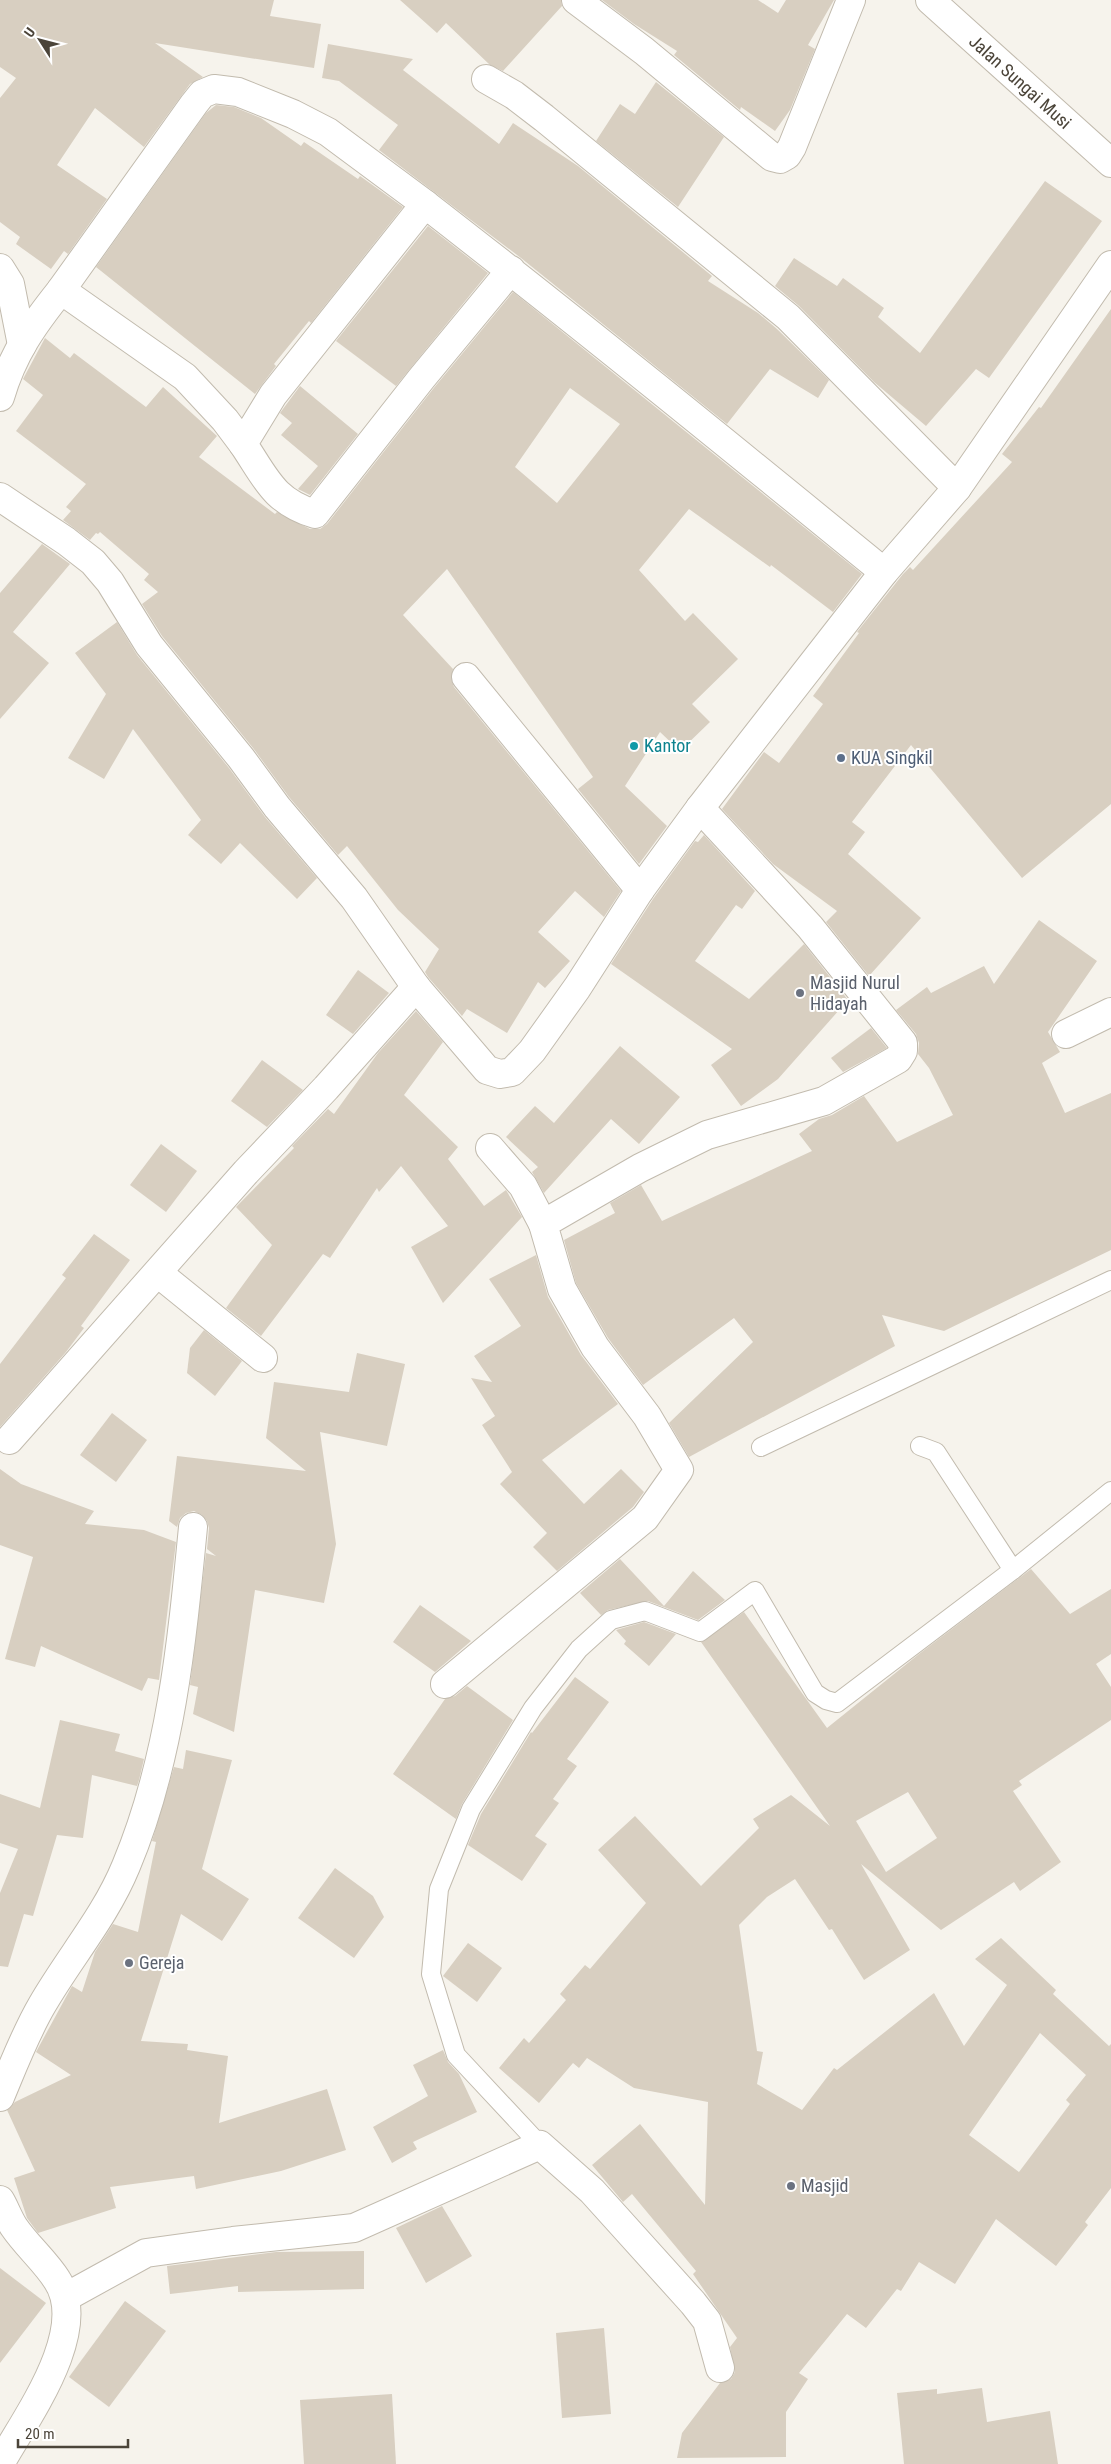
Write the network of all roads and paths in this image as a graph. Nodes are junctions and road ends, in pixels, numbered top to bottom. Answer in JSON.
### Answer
{"nodes":[{"id":1,"x":576,"y":0,"type":"edge"},
{"id":2,"x":852,"y":0,"type":"edge"},
{"id":3,"x":930,"y":0,"type":"edge"},
{"id":4,"x":486,"y":79,"type":"dead end"},
{"id":5,"x":1111,"y":163,"type":"edge"},
{"id":6,"x":425,"y":204,"type":"junction"},
{"id":7,"x":1111,"y":266,"type":"edge"},
{"id":8,"x":0,"y":268,"type":"edge"},
{"id":9,"x":512,"y":270,"type":"junction"},
{"id":10,"x":61,"y":290,"type":"junction"},
{"id":11,"x":22,"y":345,"type":"junction"},
{"id":12,"x":0,"y":397,"type":"edge"},
{"id":13,"x":243,"y":444,"type":"junction"},
{"id":14,"x":956,"y":488,"type":"junction"},
{"id":15,"x":0,"y":497,"type":"edge"},
{"id":16,"x":884,"y":572,"type":"junction"},
{"id":17,"x":466,"y":677,"type":"dead end"},
{"id":18,"x":700,"y":808,"type":"junction"},
{"id":19,"x":640,"y":890,"type":"junction"},
{"id":20,"x":416,"y":987,"type":"junction"},
{"id":21,"x":1111,"y":1012,"type":"edge"},
{"id":22,"x":1066,"y":1034,"type":"dead end"},
{"id":23,"x":490,"y":1148,"type":"dead end"},
{"id":24,"x":543,"y":1224,"type":"junction"},
{"id":25,"x":158,"y":1273,"type":"junction"},
{"id":26,"x":1111,"y":1280,"type":"edge"},
{"id":27,"x":263,"y":1358,"type":"dead end"},
{"id":28,"x":9,"y":1440,"type":"dead end"},
{"id":29,"x":920,"y":1446,"type":"dead end"},
{"id":30,"x":762,"y":1447,"type":"dead end"},
{"id":31,"x":1111,"y":1491,"type":"edge"},
{"id":32,"x":193,"y":1527,"type":"dead end"},
{"id":33,"x":1013,"y":1570,"type":"junction"},
{"id":34,"x":445,"y":1684,"type":"dead end"},
{"id":35,"x":0,"y":2097,"type":"edge"},
{"id":36,"x":540,"y":2145,"type":"junction"},
{"id":37,"x":0,"y":2200,"type":"edge"},
{"id":38,"x":66,"y":2297,"type":"junction"},
{"id":39,"x":720,"y":2368,"type":"dead end"},
{"id":40,"x":0,"y":2464,"type":"edge"}],
"edges":[{"from":1,"to":2,"type":"street"},
{"from":3,"to":5,"type":"street","name":"Jalan Sungai Musi"},
{"from":4,"to":14,"type":"street"},
{"from":6,"to":9,"type":"street"},
{"from":6,"to":10,"type":"street"},
{"from":6,"to":13,"type":"street"},
{"from":7,"to":14,"type":"street"},
{"from":8,"to":11,"type":"street"},
{"from":9,"to":13,"type":"street"},
{"from":9,"to":16,"type":"street"},
{"from":10,"to":11,"type":"street"},
{"from":10,"to":13,"type":"street"},
{"from":11,"to":12,"type":"street"},
{"from":14,"to":16,"type":"street"},
{"from":15,"to":20,"type":"street"},
{"from":16,"to":18,"type":"street"},
{"from":17,"to":19,"type":"street"},
{"from":18,"to":19,"type":"street"},
{"from":18,"to":24,"type":"street"},
{"from":19,"to":20,"type":"street"},
{"from":20,"to":25,"type":"street"},
{"from":21,"to":22,"type":"street"},
{"from":23,"to":24,"type":"street"},
{"from":24,"to":34,"type":"street"},
{"from":25,"to":27,"type":"street"},
{"from":25,"to":28,"type":"street"},
{"from":26,"to":30,"type":"lane"},
{"from":29,"to":33,"type":"lane"},
{"from":31,"to":33,"type":"lane"},
{"from":32,"to":35,"type":"street"},
{"from":33,"to":36,"type":"lane"},
{"from":36,"to":38,"type":"street"},
{"from":36,"to":39,"type":"street"},
{"from":37,"to":38,"type":"street"},
{"from":38,"to":40,"type":"street"}]}
